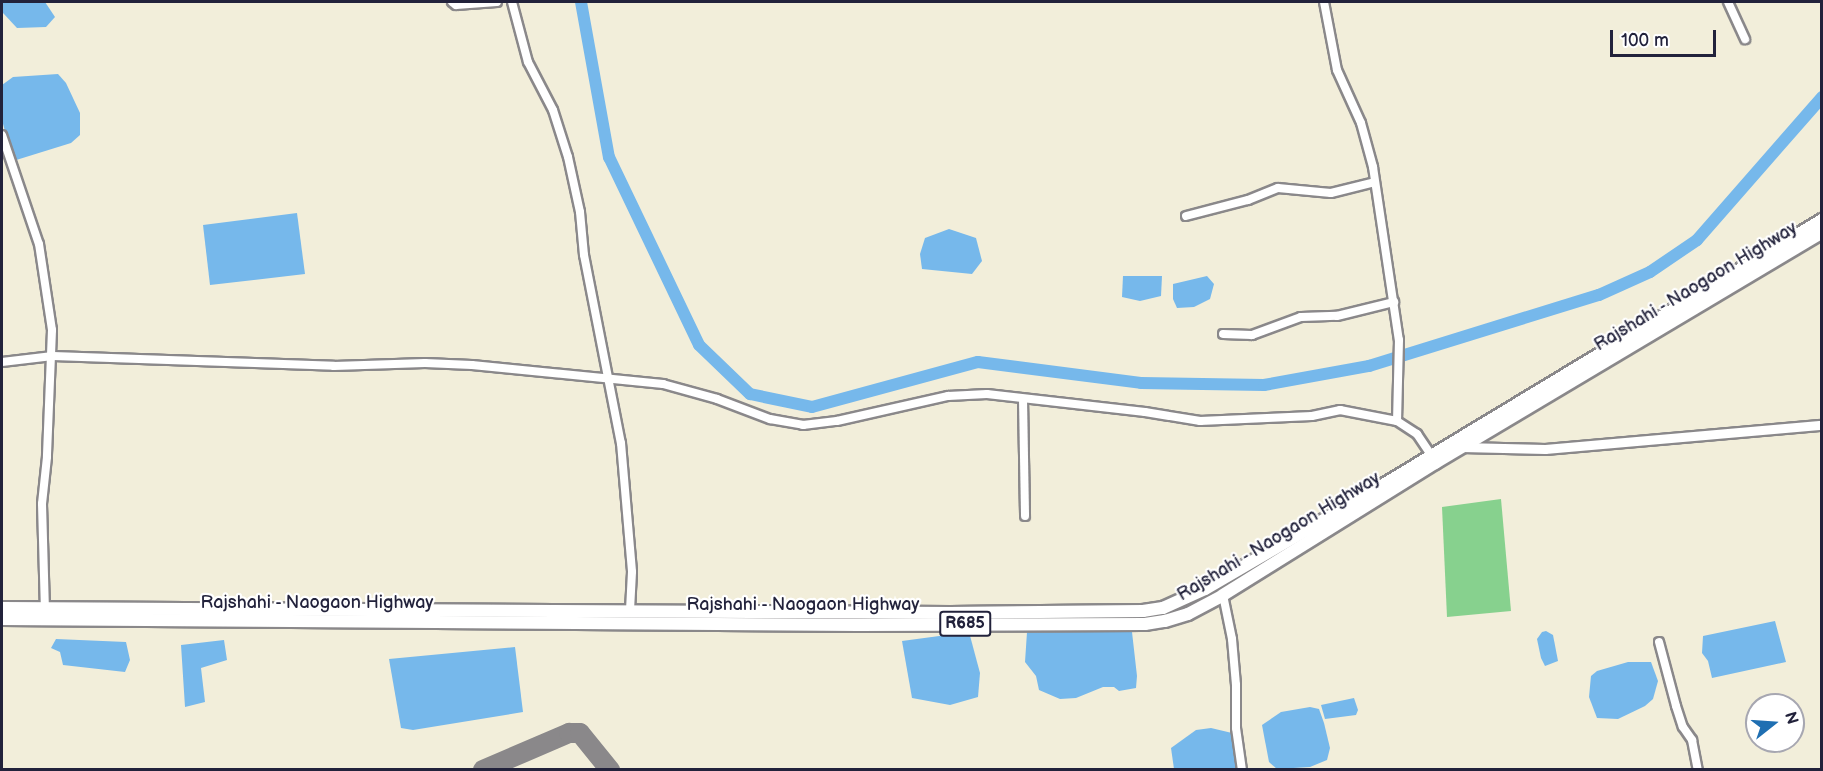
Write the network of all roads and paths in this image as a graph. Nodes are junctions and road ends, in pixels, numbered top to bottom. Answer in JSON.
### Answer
{"nodes":[{"id":1,"x":452,"y":2,"type":"edge"},
{"id":2,"x":497,"y":2,"type":"edge"},
{"id":3,"x":512,"y":2,"type":"edge"},
{"id":4,"x":1324,"y":2,"type":"edge"},
{"id":5,"x":1728,"y":2,"type":"edge"},
{"id":6,"x":1745,"y":39,"type":"dead end"},
{"id":7,"x":2,"y":135,"type":"edge"},
{"id":8,"x":1375,"y":182,"type":"junction"},
{"id":9,"x":1186,"y":216,"type":"dead end"},
{"id":10,"x":1821,"y":220,"type":"edge"},
{"id":11,"x":1821,"y":232,"type":"edge"},
{"id":12,"x":1394,"y":302,"type":"junction"},
{"id":13,"x":1223,"y":334,"type":"dead end"},
{"id":14,"x":53,"y":356,"type":"junction"},
{"id":15,"x":2,"y":362,"type":"edge"},
{"id":16,"x":609,"y":380,"type":"junction"},
{"id":17,"x":1023,"y":399,"type":"junction"},
{"id":18,"x":1525,"y":404,"type":"junction"},
{"id":19,"x":1397,"y":421,"type":"junction"},
{"id":20,"x":1821,"y":425,"type":"edge"},
{"id":21,"x":1462,"y":447,"type":"junction"},
{"id":22,"x":1431,"y":455,"type":"junction"},
{"id":23,"x":1025,"y":516,"type":"dead end"},
{"id":24,"x":1299,"y":542,"type":"junction"},
{"id":25,"x":1223,"y":595,"type":"junction"},
{"id":26,"x":2,"y":609,"type":"edge"},
{"id":27,"x":45,"y":609,"type":"junction"},
{"id":28,"x":630,"y":611,"type":"junction"},
{"id":29,"x":654,"y":617,"type":"junction"},
{"id":30,"x":2,"y":619,"type":"edge"},
{"id":31,"x":1659,"y":642,"type":"dead end"},
{"id":32,"x":1242,"y":770,"type":"edge"},
{"id":33,"x":1698,"y":770,"type":"edge"}],
"edges":[{"from":1,"to":2,"type":"street"},
{"from":3,"to":16,"type":"street"},
{"from":4,"to":8,"type":"street"},
{"from":5,"to":6,"type":"street"},
{"from":7,"to":14,"type":"street"},
{"from":8,"to":9,"type":"street"},
{"from":8,"to":12,"type":"street"},
{"from":10,"to":18,"type":"main road","name":"Rajshahi - Naogaon Highway","number":"R685"},
{"from":11,"to":18,"type":"main road","name":"Rajshahi - Naogaon Highway","number":"R685"},
{"from":12,"to":13,"type":"street"},
{"from":12,"to":19,"type":"street"},
{"from":14,"to":15,"type":"street"},
{"from":14,"to":16,"type":"street"},
{"from":14,"to":27,"type":"street"},
{"from":16,"to":17,"type":"street"},
{"from":16,"to":28,"type":"street"},
{"from":17,"to":19,"type":"street"},
{"from":17,"to":23,"type":"street"},
{"from":18,"to":21,"type":"main road","name":"Rajshahi - Naogaon Highway","number":"R685"},
{"from":18,"to":22,"type":"main road","name":"Rajshahi - Naogaon Highway","number":"R685"},
{"from":19,"to":22,"type":"street"},
{"from":20,"to":21,"type":"street"},
{"from":21,"to":24,"type":"main road","name":"Rajshahi - Naogaon Highway","number":"R685"},
{"from":22,"to":24,"type":"main road","name":"Rajshahi - Naogaon Highway","number":"R685"},
{"from":24,"to":25,"type":"main road","name":"Rajshahi - Naogaon Highway","number":"R685"},
{"from":24,"to":29,"type":"main road","name":"Rajshahi - Naogaon Highway","number":"R685"},
{"from":25,"to":29,"type":"main road","name":"Rajshahi - Naogaon Highway","number":"R685"},
{"from":25,"to":32,"type":"street"},
{"from":26,"to":27,"type":"main road","name":"Rajshahi - Naogaon Highway","number":"R685"},
{"from":27,"to":28,"type":"main road","name":"Rajshahi - Naogaon Highway","number":"R685"},
{"from":28,"to":29,"type":"main road","name":"Rajshahi - Naogaon Highway","number":"R685"},
{"from":29,"to":30,"type":"main road","name":"Rajshahi - Naogaon Highway","number":"R685"},
{"from":31,"to":33,"type":"street"}]}
